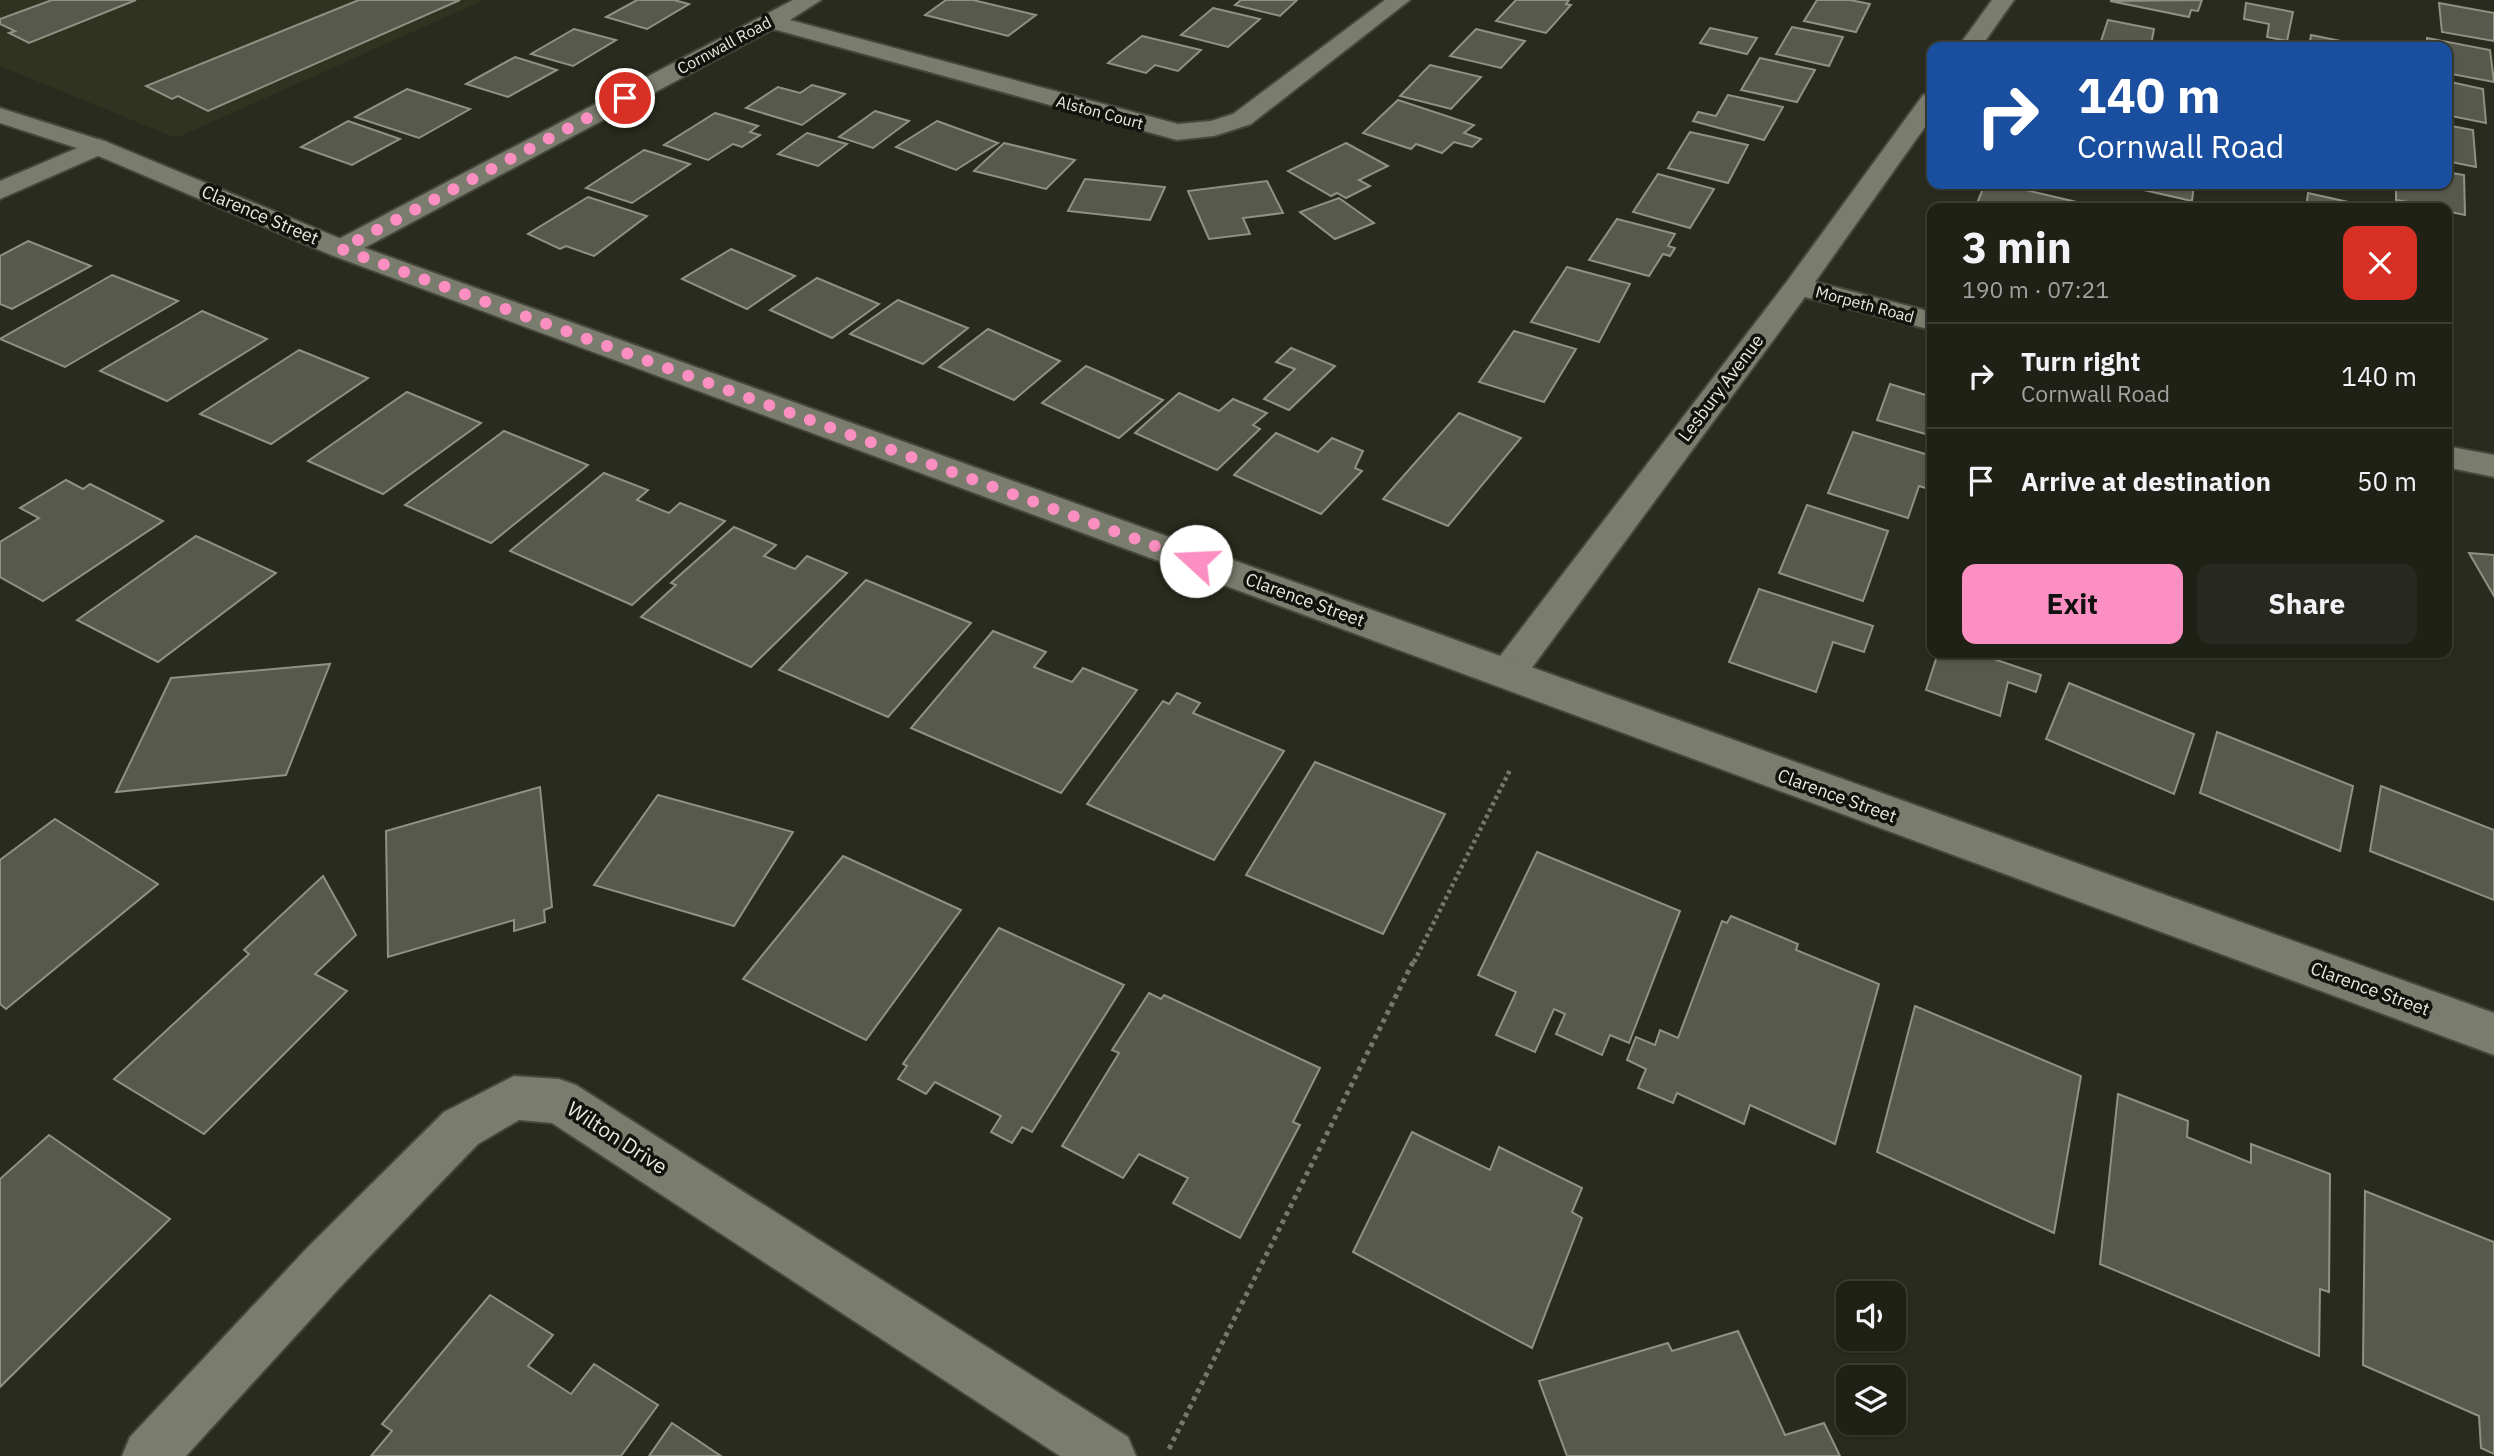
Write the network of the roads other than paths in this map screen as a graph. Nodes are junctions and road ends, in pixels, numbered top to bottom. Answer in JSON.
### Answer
{"nodes":[{"id":1,"x":810,"y":0,"type":"edge"},
{"id":2,"x":1399,"y":0,"type":"edge"},
{"id":3,"x":2003,"y":0,"type":"edge"},
{"id":4,"x":769,"y":21,"type":"junction"},
{"id":5,"x":1973,"y":42,"type":"edge"},
{"id":6,"x":1927,"y":107,"type":"edge"},
{"id":7,"x":0,"y":115,"type":"edge"},
{"id":8,"x":98,"y":147,"type":"junction"},
{"id":9,"x":0,"y":191,"type":"edge"},
{"id":10,"x":341,"y":249,"type":"junction"},
{"id":11,"x":1798,"y":286,"type":"junction"},
{"id":12,"x":1927,"y":320,"type":"edge"},
{"id":13,"x":2452,"y":457,"type":"edge"},
{"id":14,"x":2494,"y":466,"type":"edge"},
{"id":15,"x":1507,"y":674,"type":"junction"},
{"id":16,"x":2494,"y":1034,"type":"edge"},
{"id":17,"x":149,"y":1456,"type":"edge"},
{"id":18,"x":1109,"y":1456,"type":"edge"}],
"edges":[{"from":1,"to":4,"type":"street","name":"Cornwall Road"},
{"from":2,"to":4,"type":"street","name":"Alston Court"},
{"from":3,"to":5,"type":"street"},
{"from":4,"to":10,"type":"street","name":"Cornwall Road"},
{"from":6,"to":11,"type":"street","name":"Lesbury Avenue"},
{"from":7,"to":8,"type":"street","name":"Clarence Street"},
{"from":8,"to":9,"type":"street"},
{"from":8,"to":10,"type":"street","name":"Clarence Street"},
{"from":10,"to":15,"type":"street","name":"Clarence Street"},
{"from":11,"to":12,"type":"street","name":"Morpeth Road"},
{"from":11,"to":15,"type":"street","name":"Lesbury Avenue"},
{"from":13,"to":14,"type":"street"},
{"from":15,"to":16,"type":"street","name":"Clarence Street"},
{"from":17,"to":18,"type":"street","name":"Wilton Drive"}]}
